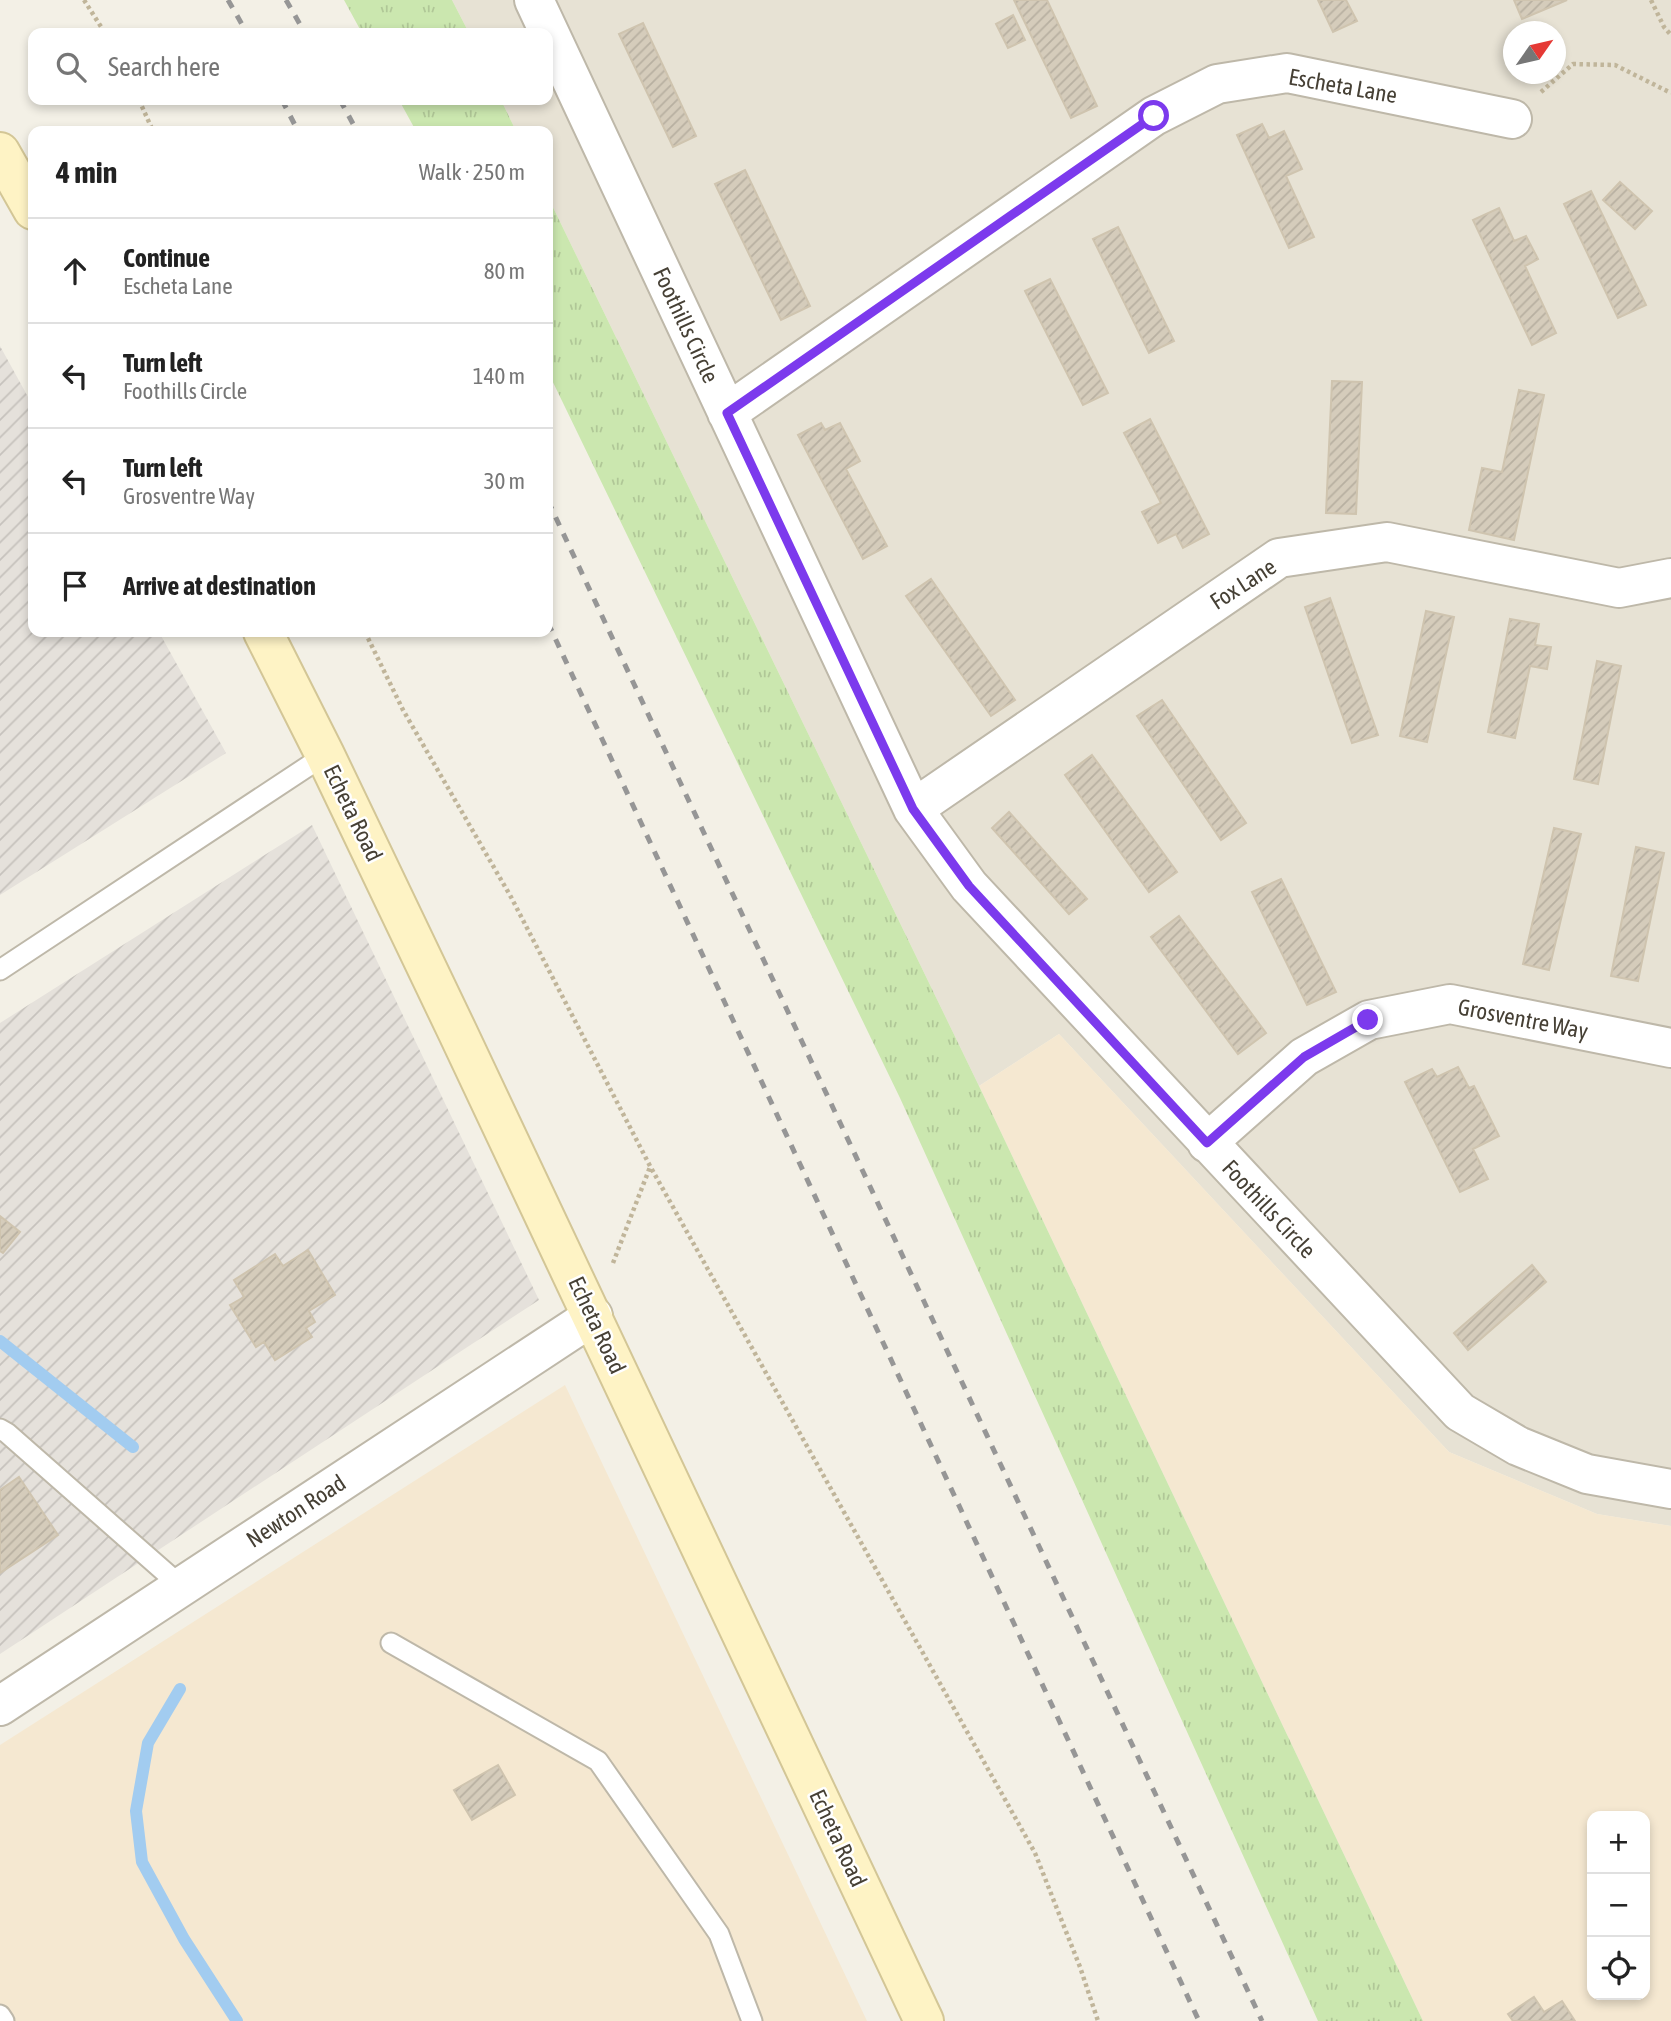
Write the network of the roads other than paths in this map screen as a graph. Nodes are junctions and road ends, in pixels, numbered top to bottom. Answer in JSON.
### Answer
{"nodes":[{"id":1,"x":548,"y":6,"type":"edge"},
{"id":2,"x":1511,"y":119,"type":"road end"},
{"id":3,"x":0,"y":152,"type":"edge"},
{"id":4,"x":28,"y":201,"type":"edge"},
{"id":5,"x":727,"y":413,"type":"junction"},
{"id":6,"x":1671,"y":578,"type":"edge"},
{"id":7,"x":266,"y":637,"type":"edge"},
{"id":8,"x":325,"y":755,"type":"junction"},
{"id":9,"x":913,"y":809,"type":"junction"},
{"id":10,"x":0,"y":970,"type":"edge"},
{"id":11,"x":1671,"y":1048,"type":"edge"},
{"id":12,"x":1207,"y":1143,"type":"junction"},
{"id":13,"x":593,"y":1316,"type":"junction"},
{"id":14,"x":0,"y":1429,"type":"edge"},
{"id":15,"x":1671,"y":1489,"type":"edge"},
{"id":16,"x":182,"y":1587,"type":"junction"},
{"id":17,"x":391,"y":1643,"type":"dead end"},
{"id":18,"x":0,"y":1706,"type":"edge"},
{"id":19,"x":0,"y":2015,"type":"edge"},
{"id":20,"x":4,"y":2021,"type":"edge"},
{"id":21,"x":752,"y":2021,"type":"edge"},
{"id":22,"x":924,"y":2021,"type":"edge"}],
"edges":[{"from":1,"to":5,"type":"street","name":"Foothills Circle"},
{"from":2,"to":5,"type":"street","name":"Escheta Lane"},
{"from":3,"to":4,"type":"street"},
{"from":5,"to":9,"type":"street","name":"Foothills Circle"},
{"from":6,"to":9,"type":"street","name":"Fox Lane"},
{"from":7,"to":8,"type":"street","name":"Echeta Road"},
{"from":8,"to":10,"type":"lane"},
{"from":8,"to":13,"type":"street","name":"Echeta Road"},
{"from":9,"to":12,"type":"street","name":"Foothills Circle"},
{"from":11,"to":12,"type":"street","name":"Grosventre Way"},
{"from":12,"to":15,"type":"street","name":"Foothills Circle"},
{"from":13,"to":16,"type":"street","name":"Newton Road"},
{"from":13,"to":22,"type":"street","name":"Echeta Road"},
{"from":14,"to":16,"type":"lane"},
{"from":16,"to":18,"type":"street","name":"Newton Road"},
{"from":17,"to":21,"type":"lane"},
{"from":19,"to":20,"type":"lane"}]}
